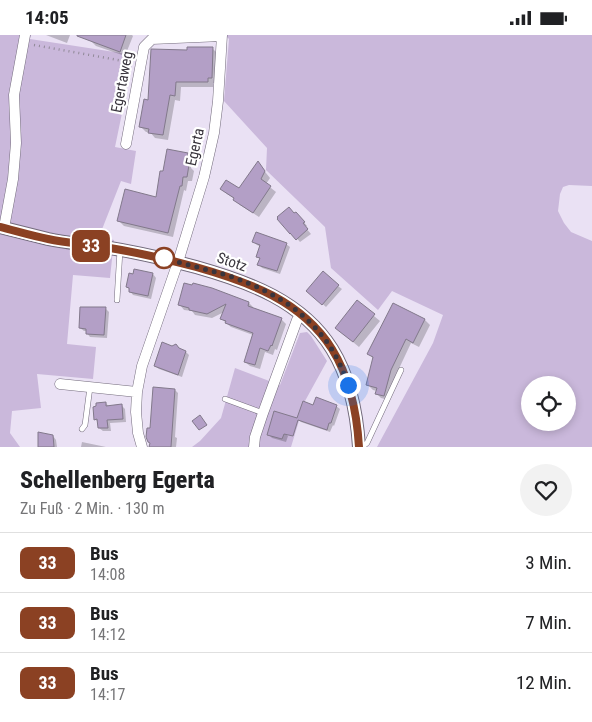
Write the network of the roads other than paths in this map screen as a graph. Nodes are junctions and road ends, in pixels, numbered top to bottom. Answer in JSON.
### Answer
{"nodes":[{"id":1,"x":222,"y":35,"type":"edge"},
{"id":2,"x":24,"y":39,"type":"edge"},
{"id":3,"x":126,"y":143,"type":"dead end"},
{"id":4,"x":2,"y":227,"type":"edge"},
{"id":5,"x":120,"y":250,"type":"junction"},
{"id":6,"x":178,"y":262,"type":"junction"},
{"id":7,"x":118,"y":300,"type":"dead end"},
{"id":8,"x":301,"y":314,"type":"junction"},
{"id":9,"x":402,"y":370,"type":"dead end"},
{"id":10,"x":60,"y":384,"type":"dead end"},
{"id":11,"x":90,"y":387,"type":"junction"},
{"id":12,"x":137,"y":392,"type":"junction"},
{"id":13,"x":225,"y":399,"type":"dead end"},
{"id":14,"x":263,"y":413,"type":"junction"},
{"id":15,"x":82,"y":429,"type":"dead end"},
{"id":16,"x":142,"y":447,"type":"edge"},
{"id":17,"x":254,"y":447,"type":"edge"},
{"id":18,"x":360,"y":447,"type":"edge"}],
"edges":[{"from":1,"to":3,"type":"street","name":"Egertaweg"},
{"from":1,"to":6,"type":"street","name":"Egerta"},
{"from":2,"to":4,"type":"street"},
{"from":4,"to":5,"type":"street","name":"Stotz"},
{"from":5,"to":6,"type":"street","name":"Stotz"},
{"from":5,"to":7,"type":"lane"},
{"from":6,"to":8,"type":"street","name":"Stotz"},
{"from":6,"to":12,"type":"street","name":"Egerta"},
{"from":8,"to":14,"type":"street"},
{"from":8,"to":18,"type":"street","name":"Stotz"},
{"from":9,"to":18,"type":"lane"},
{"from":10,"to":11,"type":"street"},
{"from":11,"to":12,"type":"street"},
{"from":11,"to":15,"type":"lane"},
{"from":12,"to":16,"type":"street","name":"Egerta"},
{"from":13,"to":14,"type":"lane"},
{"from":14,"to":17,"type":"street"}]}
